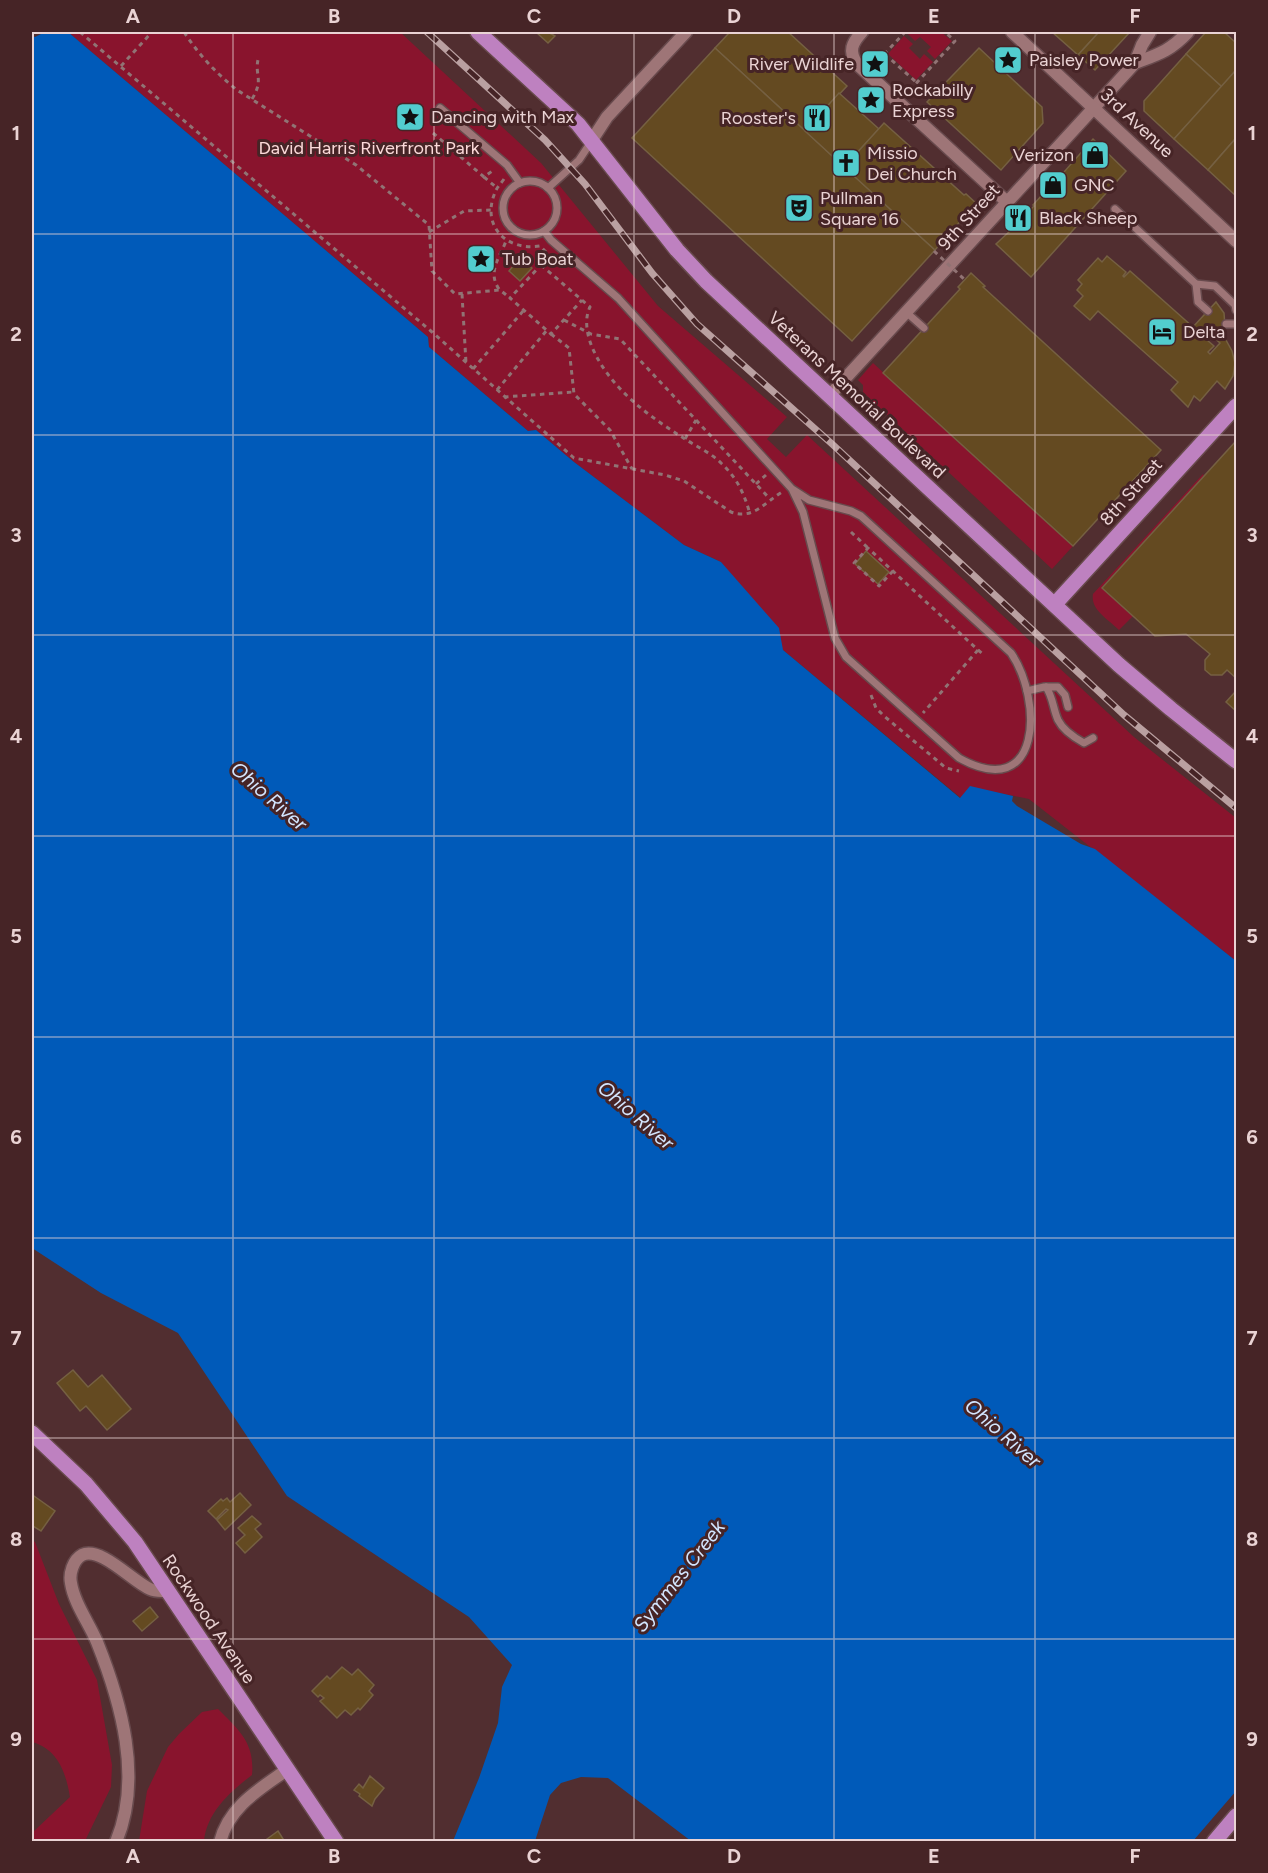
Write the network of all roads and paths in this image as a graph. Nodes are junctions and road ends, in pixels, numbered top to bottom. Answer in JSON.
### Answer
{"nodes":[{"id":1,"x":80,"y":32,"type":"edge"},
{"id":2,"x":152,"y":32,"type":"edge"},
{"id":3,"x":184,"y":32,"type":"edge"},
{"id":4,"x":478,"y":32,"type":"edge"},
{"id":5,"x":686,"y":32,"type":"edge"},
{"id":6,"x":862,"y":32,"type":"edge"},
{"id":7,"x":905,"y":32,"type":"edge"},
{"id":8,"x":945,"y":32,"type":"edge"},
{"id":9,"x":1012,"y":32,"type":"edge"},
{"id":10,"x":1150,"y":32,"type":"edge"},
{"id":11,"x":1188,"y":32,"type":"edge"},
{"id":12,"x":885,"y":54,"type":"junction"},
{"id":13,"x":259,"y":56,"type":"dead end"},
{"id":14,"x":878,"y":61,"type":"dead end"},
{"id":15,"x":1135,"y":63,"type":"junction"},
{"id":16,"x":121,"y":66,"type":"junction"},
{"id":17,"x":917,"y":83,"type":"junction"},
{"id":18,"x":910,"y":90,"type":"dead end"},
{"id":19,"x":252,"y":99,"type":"junction"},
{"id":20,"x":440,"y":108,"type":"dead end"},
{"id":21,"x":1094,"y":108,"type":"junction"},
{"id":22,"x":433,"y":133,"type":"dead end"},
{"id":23,"x":592,"y":140,"type":"junction"},
{"id":24,"x":484,"y":177,"type":"junction"},
{"id":25,"x":520,"y":183,"type":"junction"},
{"id":26,"x":496,"y":188,"type":"junction"},
{"id":27,"x":548,"y":188,"type":"junction"},
{"id":28,"x":1007,"y":202,"type":"junction"},
{"id":29,"x":1115,"y":209,"type":"dead end"},
{"id":30,"x":491,"y":210,"type":"junction"},
{"id":31,"x":544,"y":231,"type":"junction"},
{"id":32,"x":429,"y":232,"type":"junction"},
{"id":33,"x":506,"y":241,"type":"junction"},
{"id":34,"x":1236,"y":241,"type":"edge"},
{"id":35,"x":934,"y":251,"type":"dead end"},
{"id":36,"x":541,"y":265,"type":"junction"},
{"id":37,"x":965,"y":280,"type":"dead end"},
{"id":38,"x":1196,"y":284,"type":"junction"},
{"id":39,"x":500,"y":290,"type":"junction"},
{"id":40,"x":462,"y":294,"type":"junction"},
{"id":41,"x":510,"y":298,"type":"junction"},
{"id":42,"x":582,"y":300,"type":"junction"},
{"id":43,"x":524,"y":310,"type":"junction"},
{"id":44,"x":1236,"y":310,"type":"edge"},
{"id":45,"x":1208,"y":311,"type":"dead end"},
{"id":46,"x":906,"y":312,"type":"junction"},
{"id":47,"x":564,"y":320,"type":"junction"},
{"id":48,"x":1226,"y":324,"type":"dead end"},
{"id":49,"x":1236,"y":324,"type":"edge"},
{"id":50,"x":924,"y":328,"type":"dead end"},
{"id":51,"x":547,"y":330,"type":"junction"},
{"id":52,"x":588,"y":333,"type":"junction"},
{"id":53,"x":551,"y":334,"type":"junction"},
{"id":54,"x":466,"y":363,"type":"junction"},
{"id":55,"x":473,"y":369,"type":"junction"},
{"id":56,"x":496,"y":390,"type":"junction"},
{"id":57,"x":573,"y":392,"type":"junction"},
{"id":58,"x":830,"y":395,"type":"junction"},
{"id":59,"x":504,"y":397,"type":"junction"},
{"id":60,"x":1236,"y":406,"type":"edge"},
{"id":61,"x":696,"y":420,"type":"junction"},
{"id":62,"x":685,"y":439,"type":"junction"},
{"id":63,"x":632,"y":469,"type":"junction"},
{"id":64,"x":792,"y":489,"type":"junction"},
{"id":65,"x":783,"y":491,"type":"dead end"},
{"id":66,"x":770,"y":499,"type":"junction"},
{"id":67,"x":750,"y":514,"type":"junction"},
{"id":68,"x":851,"y":532,"type":"dead end"},
{"id":69,"x":868,"y":548,"type":"junction"},
{"id":70,"x":893,"y":570,"type":"junction"},
{"id":71,"x":1055,"y":604,"type":"junction"},
{"id":72,"x":978,"y":650,"type":"junction"},
{"id":73,"x":984,"y":655,"type":"dead end"},
{"id":74,"x":1046,"y":687,"type":"junction"},
{"id":75,"x":1027,"y":691,"type":"junction"},
{"id":76,"x":932,"y":702,"type":"dead end"},
{"id":77,"x":1068,"y":707,"type":"dead end"},
{"id":78,"x":1093,"y":738,"type":"dead end"},
{"id":79,"x":1236,"y":761,"type":"edge"},
{"id":80,"x":32,"y":1433,"type":"edge"},
{"id":81,"x":168,"y":1590,"type":"junction"},
{"id":82,"x":288,"y":1769,"type":"junction"},
{"id":83,"x":1236,"y":1816,"type":"edge"},
{"id":84,"x":116,"y":1842,"type":"edge"},
{"id":85,"x":220,"y":1842,"type":"edge"},
{"id":86,"x":336,"y":1842,"type":"edge"},
{"id":87,"x":1214,"y":1842,"type":"edge"}],
"edges":[{"from":1,"to":16,"type":"path"},
{"from":2,"to":16,"type":"path"},
{"from":3,"to":19,"type":"path"},
{"from":4,"to":23,"type":"main road","name":"Veterans Memorial Boulevard"},
{"from":5,"to":23,"type":"street"},
{"from":6,"to":28,"type":"street"},
{"from":7,"to":12,"type":"path"},
{"from":8,"to":17,"type":"path"},
{"from":9,"to":21,"type":"street","name":"3rd Avenue"},
{"from":10,"to":15,"type":"street","name":"9th Street"},
{"from":11,"to":15,"type":"street","name":"9th Street"},
{"from":12,"to":14,"type":"path"},
{"from":12,"to":17,"type":"path"},
{"from":13,"to":19,"type":"path"},
{"from":15,"to":21,"type":"street","name":"9th Street"},
{"from":16,"to":54,"type":"path"},
{"from":17,"to":18,"type":"path"},
{"from":19,"to":32,"type":"path"},
{"from":20,"to":25,"type":"lane"},
{"from":21,"to":28,"type":"street","name":"9th Street"},
{"from":21,"to":34,"type":"street","name":"3rd Avenue"},
{"from":22,"to":24,"type":"path"},
{"from":23,"to":27,"type":"lane"},
{"from":23,"to":58,"type":"main road","name":"Veterans Memorial Boulevard"},
{"from":24,"to":26,"type":"path"},
{"from":24,"to":26,"type":"path"},
{"from":25,"to":27,"type":"lane"},
{"from":25,"to":31,"type":"lane"},
{"from":26,"to":30,"type":"path"},
{"from":27,"to":31,"type":"lane"},
{"from":28,"to":46,"type":"street","name":"9th Street"},
{"from":29,"to":38,"type":"lane"},
{"from":30,"to":32,"type":"path"},
{"from":30,"to":33,"type":"path"},
{"from":31,"to":64,"type":"lane"},
{"from":32,"to":40,"type":"path"},
{"from":33,"to":36,"type":"path"},
{"from":33,"to":39,"type":"path"},
{"from":35,"to":37,"type":"path","bridge":true},
{"from":36,"to":41,"type":"path"},
{"from":36,"to":42,"type":"path"},
{"from":38,"to":44,"type":"lane"},
{"from":38,"to":45,"type":"lane"},
{"from":39,"to":40,"type":"path"},
{"from":39,"to":41,"type":"path"},
{"from":40,"to":54,"type":"path"},
{"from":41,"to":43,"type":"path"},
{"from":42,"to":47,"type":"path"},
{"from":42,"to":52,"type":"path"},
{"from":43,"to":51,"type":"path"},
{"from":43,"to":55,"type":"path"},
{"from":46,"to":50,"type":"lane"},
{"from":46,"to":58,"type":"street","name":"9th Street"},
{"from":47,"to":52,"type":"path"},
{"from":47,"to":53,"type":"path"},
{"from":48,"to":49,"type":"lane"},
{"from":51,"to":53,"type":"path"},
{"from":51,"to":56,"type":"path"},
{"from":52,"to":61,"type":"path"},
{"from":52,"to":62,"type":"path"},
{"from":53,"to":57,"type":"path"},
{"from":54,"to":55,"type":"path"},
{"from":55,"to":56,"type":"path"},
{"from":56,"to":59,"type":"path"},
{"from":57,"to":59,"type":"path"},
{"from":57,"to":63,"type":"path"},
{"from":58,"to":71,"type":"main road","name":"Veterans Memorial Boulevard"},
{"from":59,"to":63,"type":"path"},
{"from":60,"to":71,"type":"main road","name":"8th Street"},
{"from":61,"to":62,"type":"path"},
{"from":61,"to":66,"type":"path"},
{"from":62,"to":67,"type":"path"},
{"from":63,"to":67,"type":"path"},
{"from":64,"to":75,"type":"lane"},
{"from":64,"to":75,"type":"lane"},
{"from":65,"to":66,"type":"path"},
{"from":66,"to":67,"type":"path"},
{"from":68,"to":69,"type":"path"},
{"from":69,"to":70,"type":"path"},
{"from":69,"to":70,"type":"path"},
{"from":70,"to":72,"type":"path"},
{"from":71,"to":79,"type":"main road","name":"Veterans Memorial Boulevard"},
{"from":72,"to":73,"type":"path"},
{"from":72,"to":76,"type":"path"},
{"from":74,"to":75,"type":"lane"},
{"from":74,"to":77,"type":"lane"},
{"from":74,"to":78,"type":"lane"},
{"from":80,"to":81,"type":"main road","name":"Rockwood Avenue"},
{"from":81,"to":82,"type":"main road","name":"Rockwood Avenue"},
{"from":81,"to":84,"type":"street"},
{"from":82,"to":85,"type":"street"},
{"from":82,"to":86,"type":"main road","name":"Rockwood Avenue"},
{"from":83,"to":87,"type":"main road"}]}
